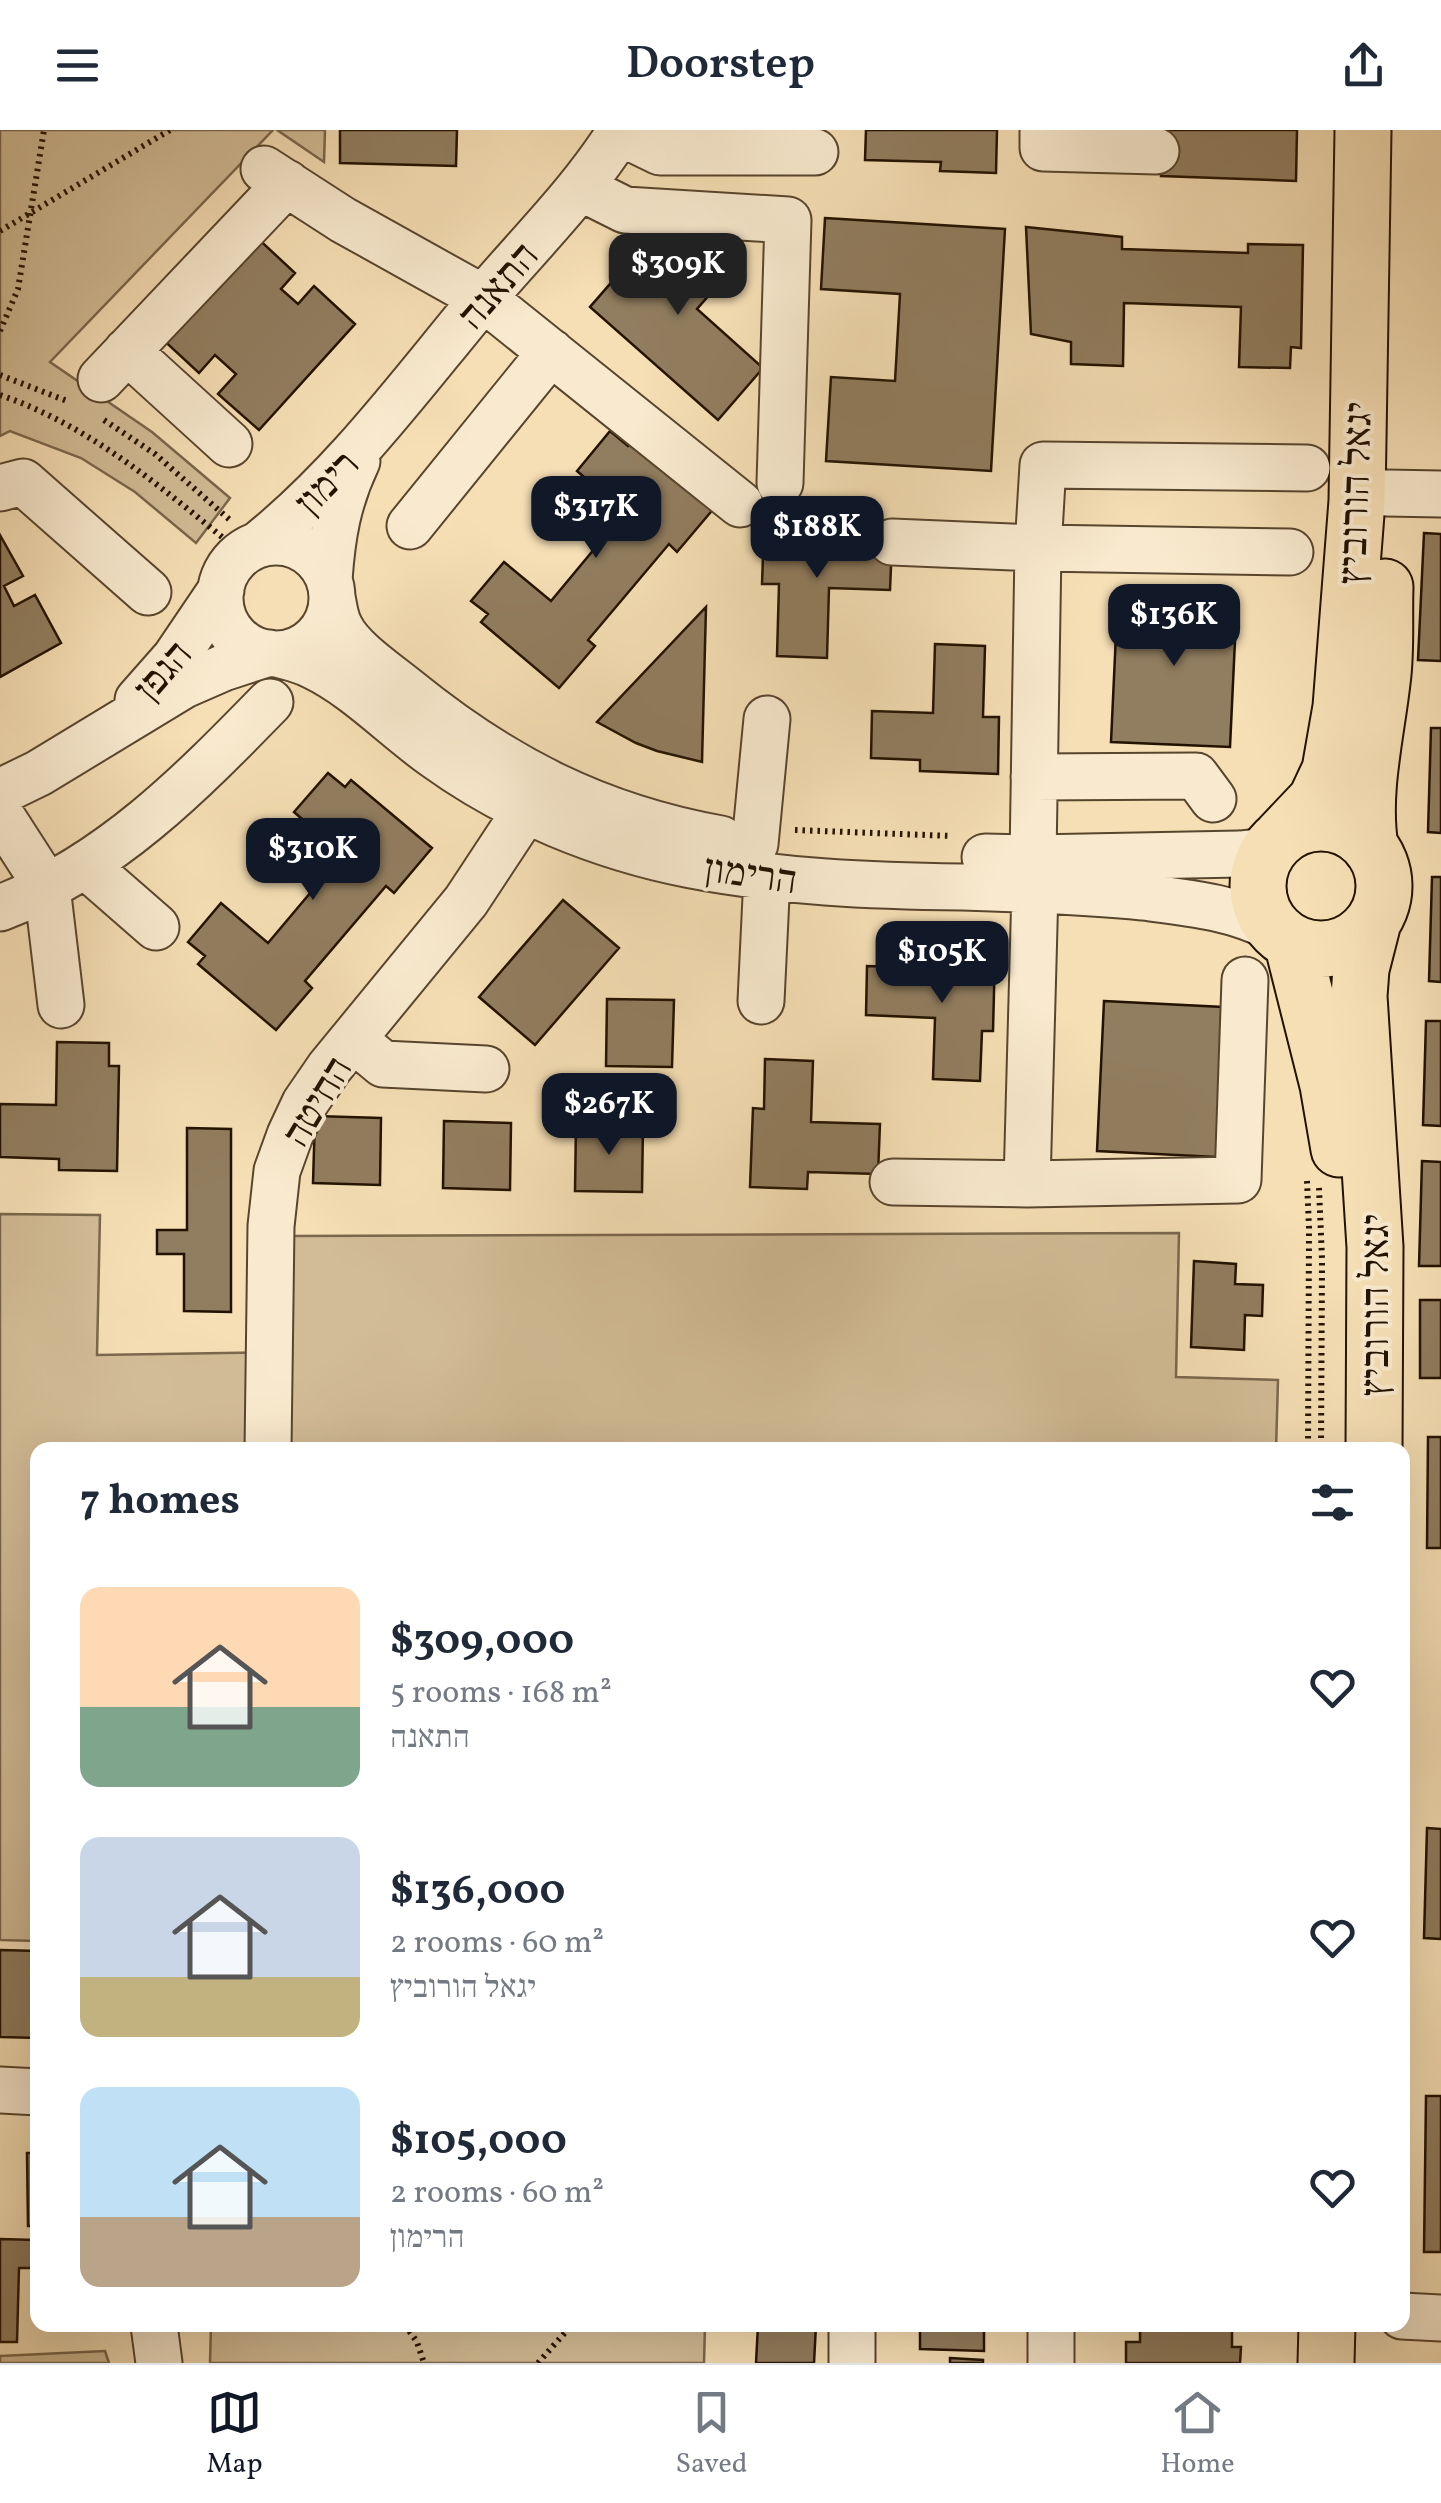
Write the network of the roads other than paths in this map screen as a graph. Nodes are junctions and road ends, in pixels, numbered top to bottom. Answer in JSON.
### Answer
{"nodes":[{"id":1,"x":1043,"y":130,"type":"edge"},
{"id":2,"x":1363,"y":130,"type":"edge"},
{"id":3,"x":1392,"y":130,"type":"edge"},
{"id":4,"x":607,"y":135,"type":"edge"},
{"id":5,"x":1156,"y":151,"type":"dead end"},
{"id":6,"x":814,"y":152,"type":"dead end"},
{"id":7,"x":581,"y":188,"type":"junction"},
{"id":8,"x":484,"y":298,"type":"junction"},
{"id":9,"x":551,"y":352,"type":"junction"},
{"id":10,"x":369,"y":436,"type":"junction"},
{"id":11,"x":229,"y":444,"type":"dead end"},
{"id":12,"x":1307,"y":468,"type":"dead end"},
{"id":13,"x":780,"y":483,"type":"dead end"},
{"id":14,"x":0,"y":488,"type":"edge"},
{"id":15,"x":1386,"y":493,"type":"junction"},
{"id":16,"x":1441,"y":494,"type":"edge"},
{"id":17,"x":740,"y":504,"type":"dead end"},
{"id":18,"x":410,"y":526,"type":"dead end"},
{"id":19,"x":892,"y":542,"type":"dead end"},
{"id":20,"x":1038,"y":548,"type":"junction"},
{"id":21,"x":1290,"y":552,"type":"dead end"},
{"id":22,"x":241,"y":563,"type":"junction"},
{"id":23,"x":330,"y":589,"type":"junction"},
{"id":24,"x":148,"y":592,"type":"dead end"},
{"id":25,"x":273,"y":653,"type":"junction"},
{"id":26,"x":270,"y":702,"type":"dead end"},
{"id":27,"x":766,"y":719,"type":"dead end"},
{"id":28,"x":92,"y":742,"type":"junction"},
{"id":29,"x":1034,"y":777,"type":"junction"},
{"id":30,"x":0,"y":792,"type":"edge"},
{"id":31,"x":1213,"y":799,"type":"dead end"},
{"id":32,"x":526,"y":810,"type":"junction"},
{"id":33,"x":0,"y":814,"type":"edge"},
{"id":34,"x":1274,"y":844,"type":"junction"},
{"id":35,"x":1370,"y":847,"type":"junction"},
{"id":36,"x":761,"y":861,"type":"junction"},
{"id":37,"x":1034,"y":874,"type":"junction"},
{"id":38,"x":66,"y":876,"type":"junction"},
{"id":39,"x":0,"y":908,"type":"edge"},
{"id":40,"x":1373,"y":922,"type":"junction"},
{"id":41,"x":156,"y":927,"type":"dead end"},
{"id":42,"x":1283,"y":936,"type":"junction"},
{"id":43,"x":1244,"y":980,"type":"dead end"},
{"id":44,"x":761,"y":1002,"type":"dead end"},
{"id":45,"x":61,"y":1005,"type":"dead end"},
{"id":46,"x":353,"y":1040,"type":"junction"},
{"id":47,"x":486,"y":1070,"type":"dead end"},
{"id":48,"x":893,"y":1182,"type":"dead end"},
{"id":49,"x":1027,"y":1184,"type":"junction"},
{"id":50,"x":268,"y":1442,"type":"edge"},
{"id":51,"x":1353,"y":1442,"type":"edge"},
{"id":52,"x":1374,"y":1442,"type":"edge"},
{"id":53,"x":0,"y":2090,"type":"edge"},
{"id":54,"x":30,"y":2092,"type":"edge"},
{"id":55,"x":1410,"y":2316,"type":"edge"},
{"id":56,"x":1441,"y":2318,"type":"edge"},
{"id":57,"x":155,"y":2332,"type":"edge"},
{"id":58,"x":852,"y":2332,"type":"edge"},
{"id":59,"x":1051,"y":2332,"type":"edge"},
{"id":60,"x":1327,"y":2332,"type":"edge"},
{"id":61,"x":1365,"y":2332,"type":"edge"},
{"id":62,"x":159,"y":2363,"type":"edge"},
{"id":63,"x":852,"y":2363,"type":"edge"},
{"id":64,"x":1050,"y":2363,"type":"edge"},
{"id":65,"x":1326,"y":2363,"type":"edge"},
{"id":66,"x":1365,"y":2363,"type":"edge"}],
"edges":[{"from":1,"to":5,"type":"street"},
{"from":2,"to":34,"type":"main road","name":"יגאל הורוביץ"},
{"from":3,"to":15,"type":"main road","name":"יגאל הורוביץ"},
{"from":4,"to":6,"type":"street"},
{"from":4,"to":7,"type":"street","name":"התאנה"},
{"from":7,"to":8,"type":"street","name":"התאנה"},
{"from":7,"to":13,"type":"street"},
{"from":8,"to":9,"type":"street"},
{"from":8,"to":10,"type":"street","name":"התאנה"},
{"from":8,"to":11,"type":"street"},
{"from":9,"to":17,"type":"street"},
{"from":9,"to":18,"type":"street"},
{"from":10,"to":22,"type":"street","name":"רימון"},
{"from":10,"to":23,"type":"street","name":"רימון"},
{"from":12,"to":20,"type":"street"},
{"from":14,"to":24,"type":"street"},
{"from":15,"to":16,"type":"street"},
{"from":15,"to":35,"type":"main road","name":"יגאל הורוביץ"},
{"from":19,"to":20,"type":"street"},
{"from":20,"to":21,"type":"street"},
{"from":20,"to":29,"type":"street"},
{"from":22,"to":23,"type":"street"},
{"from":22,"to":25,"type":"street"},
{"from":22,"to":28,"type":"street","name":"הגפן"},
{"from":23,"to":25,"type":"street"},
{"from":23,"to":36,"type":"street","name":"הרימון"},
{"from":25,"to":28,"type":"street","name":"הגפן"},
{"from":25,"to":32,"type":"street","name":"הרימון"},
{"from":26,"to":38,"type":"street"},
{"from":27,"to":36,"type":"street"},
{"from":28,"to":30,"type":"street","name":"הגפן"},
{"from":29,"to":31,"type":"street"},
{"from":29,"to":37,"type":"street"},
{"from":32,"to":36,"type":"street","name":"הרימון"},
{"from":32,"to":46,"type":"street","name":"החיטה"},
{"from":33,"to":38,"type":"street"},
{"from":34,"to":35,"type":"main road"},
{"from":34,"to":37,"type":"street","name":"הרימון"},
{"from":34,"to":42,"type":"main road"},
{"from":35,"to":40,"type":"main road"},
{"from":36,"to":37,"type":"street","name":"הרימון"},
{"from":36,"to":44,"type":"street"},
{"from":37,"to":42,"type":"street","name":"הרימון"},
{"from":37,"to":49,"type":"street"},
{"from":38,"to":39,"type":"street"},
{"from":38,"to":41,"type":"street"},
{"from":38,"to":45,"type":"street"},
{"from":40,"to":42,"type":"main road"},
{"from":40,"to":52,"type":"main road","name":"יגאל הורוביץ"},
{"from":42,"to":51,"type":"main road","name":"יגאל הורוביץ"},
{"from":43,"to":49,"type":"street"},
{"from":46,"to":47,"type":"street"},
{"from":46,"to":50,"type":"street","name":"החיטה"},
{"from":48,"to":49,"type":"street"},
{"from":53,"to":54,"type":"street"},
{"from":55,"to":56,"type":"street"},
{"from":57,"to":62,"type":"street"},
{"from":58,"to":63,"type":"street"},
{"from":59,"to":64,"type":"street"},
{"from":60,"to":65,"type":"main road"},
{"from":61,"to":66,"type":"main road"}]}
